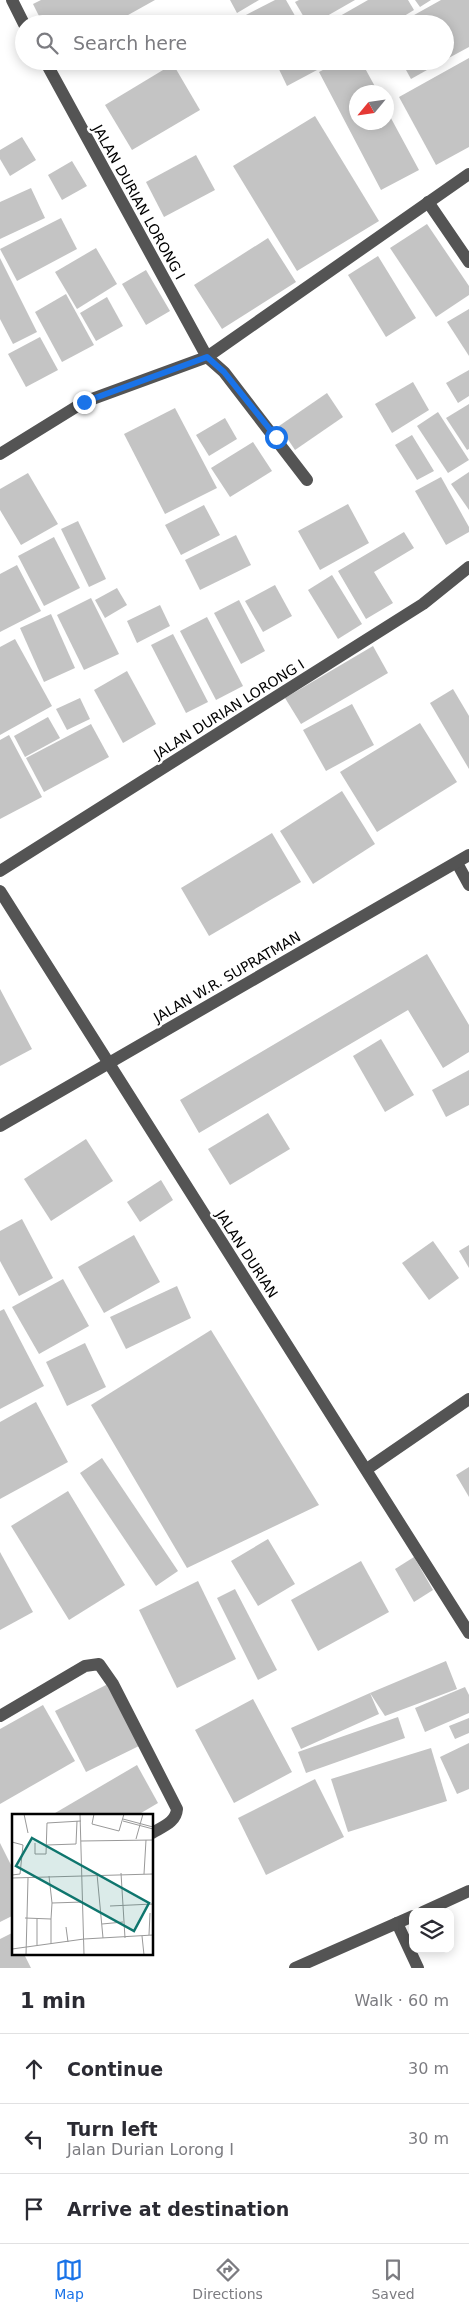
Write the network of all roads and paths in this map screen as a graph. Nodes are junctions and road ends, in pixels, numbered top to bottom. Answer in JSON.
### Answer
{"nodes":[{"id":1,"x":12,"y":0,"type":"edge"},
{"id":2,"x":20,"y":15,"type":"edge"},
{"id":3,"x":50,"y":70,"type":"edge"},
{"id":4,"x":469,"y":174,"type":"edge"},
{"id":5,"x":428,"y":202,"type":"junction"},
{"id":6,"x":469,"y":262,"type":"edge"},
{"id":7,"x":207,"y":357,"type":"junction"},
{"id":8,"x":0,"y":454,"type":"edge"},
{"id":9,"x":307,"y":480,"type":"dead end"},
{"id":10,"x":469,"y":567,"type":"edge"},
{"id":11,"x":469,"y":856,"type":"edge"},
{"id":12,"x":457,"y":863,"type":"junction"},
{"id":13,"x":0,"y":871,"type":"edge"},
{"id":14,"x":469,"y":885,"type":"edge"},
{"id":15,"x":0,"y":891,"type":"edge"},
{"id":16,"x":107,"y":1063,"type":"junction"},
{"id":17,"x":0,"y":1126,"type":"edge"},
{"id":18,"x":469,"y":1399,"type":"edge"},
{"id":19,"x":367,"y":1469,"type":"junction"},
{"id":20,"x":469,"y":1633,"type":"edge"},
{"id":21,"x":0,"y":1716,"type":"edge"},
{"id":22,"x":154,"y":1831,"type":"edge"},
{"id":23,"x":469,"y":1891,"type":"edge"},
{"id":24,"x":432,"y":1908,"type":"edge"},
{"id":25,"x":409,"y":1918,"type":"edge"},
{"id":26,"x":397,"y":1923,"type":"junction"},
{"id":27,"x":295,"y":1968,"type":"edge"},
{"id":28,"x":418,"y":1968,"type":"edge"}],
"edges":[{"from":1,"to":2,"type":"street"},
{"from":3,"to":7,"type":"street","name":"JALAN DURIAN LORONG I"},
{"from":4,"to":5,"type":"street"},
{"from":5,"to":6,"type":"street"},
{"from":5,"to":7,"type":"street"},
{"from":7,"to":8,"type":"street"},
{"from":7,"to":9,"type":"street","name":"JALAN DURIAN LORONG I"},
{"from":10,"to":13,"type":"street","name":"JALAN DURIAN LORONG I"},
{"from":11,"to":12,"type":"street","name":"JALAN W.R. SUPRATMAN"},
{"from":12,"to":14,"type":"street"},
{"from":12,"to":16,"type":"street","name":"JALAN W.R. SUPRATMAN"},
{"from":15,"to":16,"type":"street","name":"JALAN DURIAN"},
{"from":16,"to":17,"type":"street","name":"JALAN W.R. SUPRATMAN"},
{"from":16,"to":19,"type":"street","name":"JALAN DURIAN"},
{"from":18,"to":19,"type":"street"},
{"from":19,"to":20,"type":"street","name":"JALAN DURIAN"},
{"from":21,"to":22,"type":"street"},
{"from":23,"to":24,"type":"street"},
{"from":25,"to":26,"type":"street"},
{"from":26,"to":27,"type":"street"},
{"from":26,"to":28,"type":"street"}]}
